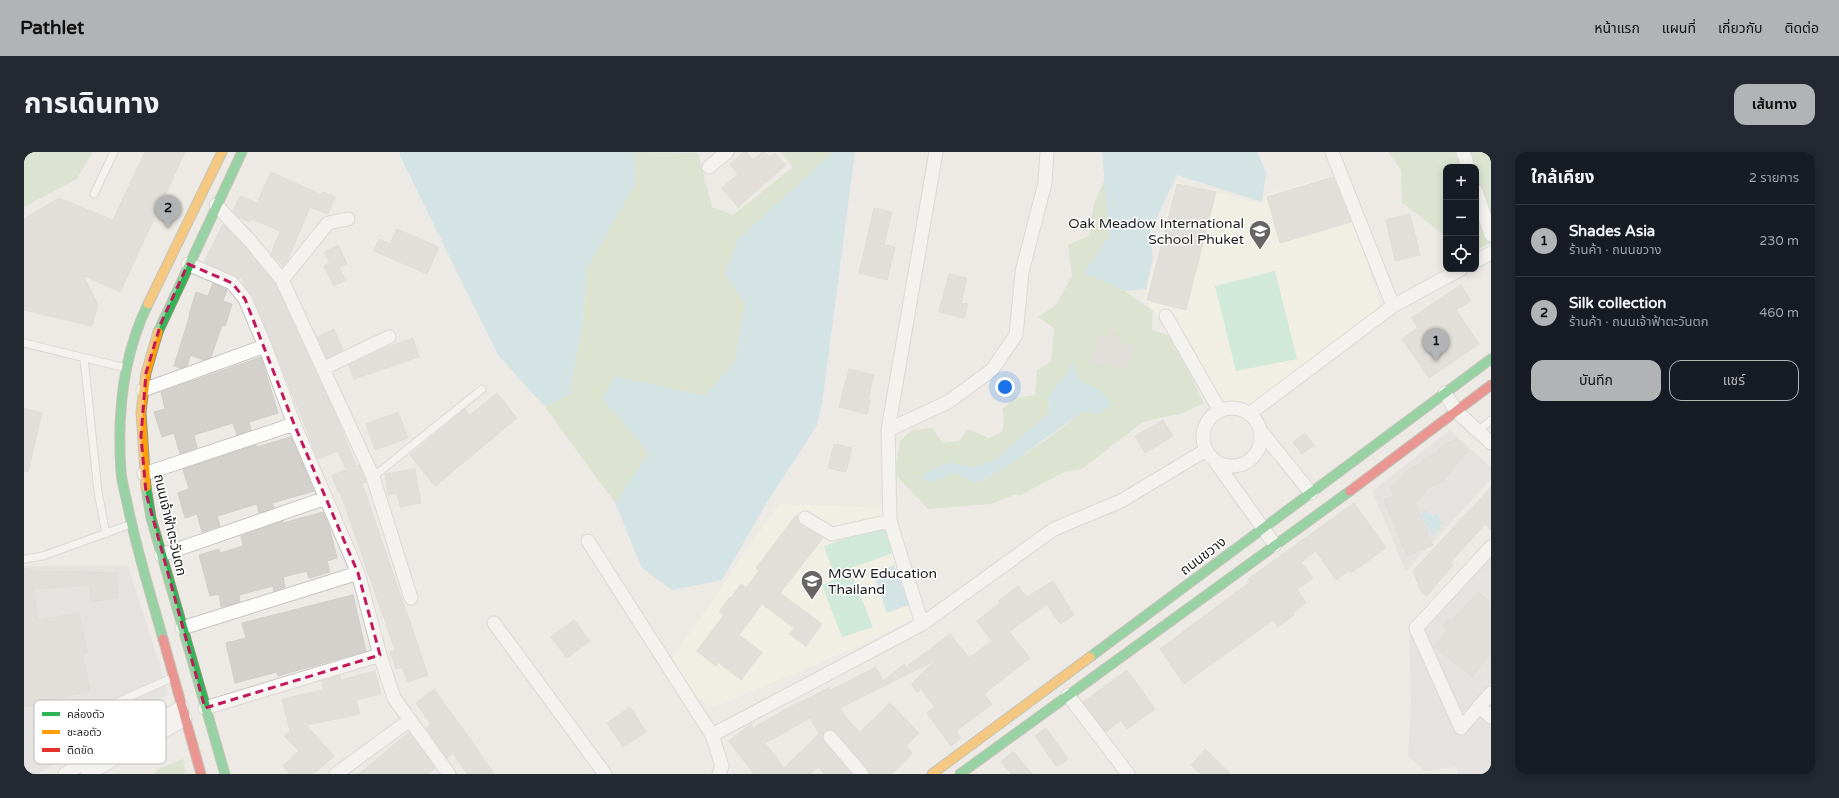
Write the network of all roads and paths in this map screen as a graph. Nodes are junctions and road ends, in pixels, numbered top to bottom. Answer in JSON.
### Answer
{"nodes":[{"id":1,"x":114,"y":152,"type":"edge"},
{"id":2,"x":222,"y":152,"type":"edge"},
{"id":3,"x":242,"y":152,"type":"edge"},
{"id":4,"x":727,"y":152,"type":"edge"},
{"id":5,"x":936,"y":152,"type":"edge"},
{"id":6,"x":1047,"y":152,"type":"edge"},
{"id":7,"x":1332,"y":152,"type":"edge"},
{"id":8,"x":1463,"y":152,"type":"edge"},
{"id":9,"x":1467,"y":164,"type":"edge"},
{"id":10,"x":709,"y":167,"type":"dead end"},
{"id":11,"x":94,"y":194,"type":"dead end"},
{"id":12,"x":1479,"y":200,"type":"edge"},
{"id":13,"x":216,"y":205,"type":"junction"},
{"id":14,"x":348,"y":219,"type":"dead end"},
{"id":15,"x":1491,"y":235,"type":"edge"},
{"id":16,"x":1491,"y":253,"type":"edge"},
{"id":17,"x":1479,"y":259,"type":"edge"},
{"id":18,"x":188,"y":264,"type":"junction"},
{"id":19,"x":1455,"y":272,"type":"edge"},
{"id":20,"x":282,"y":280,"type":"junction"},
{"id":21,"x":1393,"y":306,"type":"junction"},
{"id":22,"x":1166,"y":316,"type":"dead end"},
{"id":23,"x":389,"y":337,"type":"dead end"},
{"id":24,"x":24,"y":343,"type":"edge"},
{"id":25,"x":265,"y":346,"type":"junction"},
{"id":26,"x":84,"y":358,"type":"junction"},
{"id":27,"x":1491,"y":359,"type":"edge"},
{"id":28,"x":126,"y":368,"type":"junction"},
{"id":29,"x":324,"y":368,"type":"junction"},
{"id":30,"x":1491,"y":385,"type":"edge"},
{"id":31,"x":482,"y":389,"type":"dead end"},
{"id":32,"x":143,"y":390,"type":"junction"},
{"id":33,"x":1445,"y":393,"type":"junction"},
{"id":34,"x":1220,"y":411,"type":"junction"},
{"id":35,"x":1456,"y":411,"type":"junction"},
{"id":36,"x":1249,"y":414,"type":"junction"},
{"id":37,"x":1491,"y":420,"type":"edge"},
{"id":38,"x":294,"y":424,"type":"junction"},
{"id":39,"x":888,"y":430,"type":"junction"},
{"id":40,"x":1260,"y":430,"type":"junction"},
{"id":41,"x":1478,"y":431,"type":"junction"},
{"id":42,"x":1491,"y":443,"type":"edge"},
{"id":43,"x":1206,"y":450,"type":"junction"},
{"id":44,"x":1215,"y":461,"type":"junction"},
{"id":45,"x":144,"y":474,"type":"junction"},
{"id":46,"x":373,"y":477,"type":"junction"},
{"id":47,"x":1311,"y":493,"type":"junction"},
{"id":48,"x":326,"y":498,"type":"junction"},
{"id":49,"x":804,"y":518,"type":"dead end"},
{"id":50,"x":890,"y":521,"type":"junction"},
{"id":51,"x":131,"y":524,"type":"junction"},
{"id":52,"x":1263,"y":528,"type":"junction"},
{"id":53,"x":106,"y":534,"type":"junction"},
{"id":54,"x":588,"y":540,"type":"dead end"},
{"id":55,"x":1275,"y":545,"type":"junction"},
{"id":56,"x":1491,"y":547,"type":"edge"},
{"id":57,"x":162,"y":555,"type":"junction"},
{"id":58,"x":24,"y":559,"type":"edge"},
{"id":59,"x":358,"y":573,"type":"junction"},
{"id":60,"x":411,"y":598,"type":"dead end"},
{"id":61,"x":494,"y":623,"type":"dead end"},
{"id":62,"x":922,"y":624,"type":"junction"},
{"id":63,"x":182,"y":628,"type":"junction"},
{"id":64,"x":380,"y":655,"type":"junction"},
{"id":65,"x":174,"y":677,"type":"junction"},
{"id":66,"x":1491,"y":693,"type":"edge"},
{"id":67,"x":1068,"y":696,"type":"junction"},
{"id":68,"x":122,"y":700,"type":"edge"},
{"id":69,"x":1479,"y":706,"type":"junction"},
{"id":70,"x":205,"y":708,"type":"junction"},
{"id":71,"x":184,"y":713,"type":"junction"},
{"id":72,"x":1014,"y":713,"type":"junction"},
{"id":73,"x":1491,"y":717,"type":"edge"},
{"id":74,"x":410,"y":720,"type":"junction"},
{"id":75,"x":166,"y":722,"type":"edge"},
{"id":76,"x":166,"y":724,"type":"edge"},
{"id":77,"x":1023,"y":728,"type":"junction"},
{"id":78,"x":712,"y":735,"type":"junction"},
{"id":79,"x":830,"y":737,"type":"dead end"},
{"id":80,"x":85,"y":764,"type":"edge"},
{"id":81,"x":104,"y":764,"type":"edge"},
{"id":82,"x":65,"y":774,"type":"edge"},
{"id":83,"x":88,"y":774,"type":"edge"},
{"id":84,"x":201,"y":774,"type":"edge"},
{"id":85,"x":225,"y":774,"type":"edge"},
{"id":86,"x":336,"y":774,"type":"edge"},
{"id":87,"x":448,"y":774,"type":"edge"},
{"id":88,"x":605,"y":774,"type":"edge"},
{"id":89,"x":719,"y":774,"type":"edge"},
{"id":90,"x":862,"y":774,"type":"edge"},
{"id":91,"x":932,"y":774,"type":"edge"},
{"id":92,"x":960,"y":774,"type":"edge"},
{"id":93,"x":1128,"y":774,"type":"edge"}],
"edges":[{"from":1,"to":11,"type":"lane"},
{"from":2,"to":28,"type":"main road"},
{"from":3,"to":13,"type":"main road","name":"ถนนเจ้าฟ้าตะวันตก"},
{"from":4,"to":10,"type":"street"},
{"from":5,"to":39,"type":"street"},
{"from":6,"to":39,"type":"street"},
{"from":7,"to":21,"type":"street"},
{"from":8,"to":9,"type":"street"},
{"from":12,"to":15,"type":"street"},
{"from":13,"to":18,"type":"main road","name":"ถนนเจ้าฟ้าตะวันตก"},
{"from":13,"to":20,"type":"street"},
{"from":14,"to":20,"type":"street"},
{"from":16,"to":17,"type":"street"},
{"from":18,"to":25,"type":"street"},
{"from":18,"to":32,"type":"main road","name":"ถนนเจ้าฟ้าตะวันตก"},
{"from":19,"to":21,"type":"street"},
{"from":20,"to":29,"type":"street"},
{"from":21,"to":36,"type":"street"},
{"from":22,"to":34,"type":"street"},
{"from":23,"to":29,"type":"street"},
{"from":24,"to":26,"type":"lane"},
{"from":25,"to":32,"type":"street"},
{"from":25,"to":38,"type":"street"},
{"from":26,"to":28,"type":"lane"},
{"from":26,"to":53,"type":"lane"},
{"from":27,"to":33,"type":"main road","name":"ถนนขวาง"},
{"from":28,"to":51,"type":"main road"},
{"from":29,"to":46,"type":"street"},
{"from":30,"to":35,"type":"main road"},
{"from":31,"to":46,"type":"lane"},
{"from":32,"to":45,"type":"main road","name":"ถนนเจ้าฟ้าตะวันตก"},
{"from":33,"to":35,"type":"street"},
{"from":33,"to":47,"type":"main road","name":"ถนนขวาง"},
{"from":34,"to":36,"type":"street"},
{"from":34,"to":43,"type":"street"},
{"from":35,"to":41,"type":"street"},
{"from":35,"to":55,"type":"main road"},
{"from":36,"to":40,"type":"street"},
{"from":37,"to":41,"type":"lane"},
{"from":38,"to":45,"type":"street"},
{"from":38,"to":48,"type":"street"},
{"from":39,"to":50,"type":"street"},
{"from":40,"to":44,"type":"street"},
{"from":40,"to":47,"type":"street"},
{"from":41,"to":42,"type":"street"},
{"from":43,"to":44,"type":"street"},
{"from":43,"to":62,"type":"street"},
{"from":44,"to":52,"type":"street"},
{"from":45,"to":57,"type":"main road","name":"ถนนเจ้าฟ้าตะวันตก"},
{"from":46,"to":60,"type":"street"},
{"from":47,"to":52,"type":"main road","name":"ถนนขวาง"},
{"from":48,"to":57,"type":"street"},
{"from":48,"to":59,"type":"street"},
{"from":49,"to":50,"type":"street"},
{"from":50,"to":62,"type":"street"},
{"from":51,"to":53,"type":"lane"},
{"from":51,"to":65,"type":"main road"},
{"from":52,"to":55,"type":"street"},
{"from":52,"to":72,"type":"main road","name":"ถนนขวาง"},
{"from":53,"to":58,"type":"lane"},
{"from":54,"to":78,"type":"street"},
{"from":55,"to":67,"type":"main road"},
{"from":56,"to":69,"type":"street"},
{"from":57,"to":63,"type":"main road","name":"ถนนเจ้าฟ้าตะวันตก"},
{"from":59,"to":63,"type":"street"},
{"from":59,"to":64,"type":"street"},
{"from":61,"to":88,"type":"street"},
{"from":62,"to":78,"type":"street"},
{"from":63,"to":70,"type":"main road","name":"ถนนเจ้าฟ้าตะวันตก"},
{"from":64,"to":70,"type":"street"},
{"from":64,"to":74,"type":"street"},
{"from":65,"to":68,"type":"lane"},
{"from":65,"to":71,"type":"main road"},
{"from":66,"to":69,"type":"street"},
{"from":67,"to":77,"type":"main road"},
{"from":67,"to":93,"type":"street"},
{"from":69,"to":73,"type":"street"},
{"from":70,"to":85,"type":"main road","name":"ถนนเจ้าฟ้าตะวันตก"},
{"from":71,"to":75,"type":"street"},
{"from":71,"to":76,"type":"street"},
{"from":71,"to":84,"type":"main road"},
{"from":72,"to":77,"type":"main road"},
{"from":72,"to":91,"type":"main road","name":"ถนนขวาง"},
{"from":74,"to":86,"type":"street"},
{"from":74,"to":87,"type":"street"},
{"from":77,"to":92,"type":"main road"},
{"from":78,"to":89,"type":"street"},
{"from":79,"to":90,"type":"street"},
{"from":80,"to":82,"type":"street"},
{"from":81,"to":83,"type":"street"}]}
